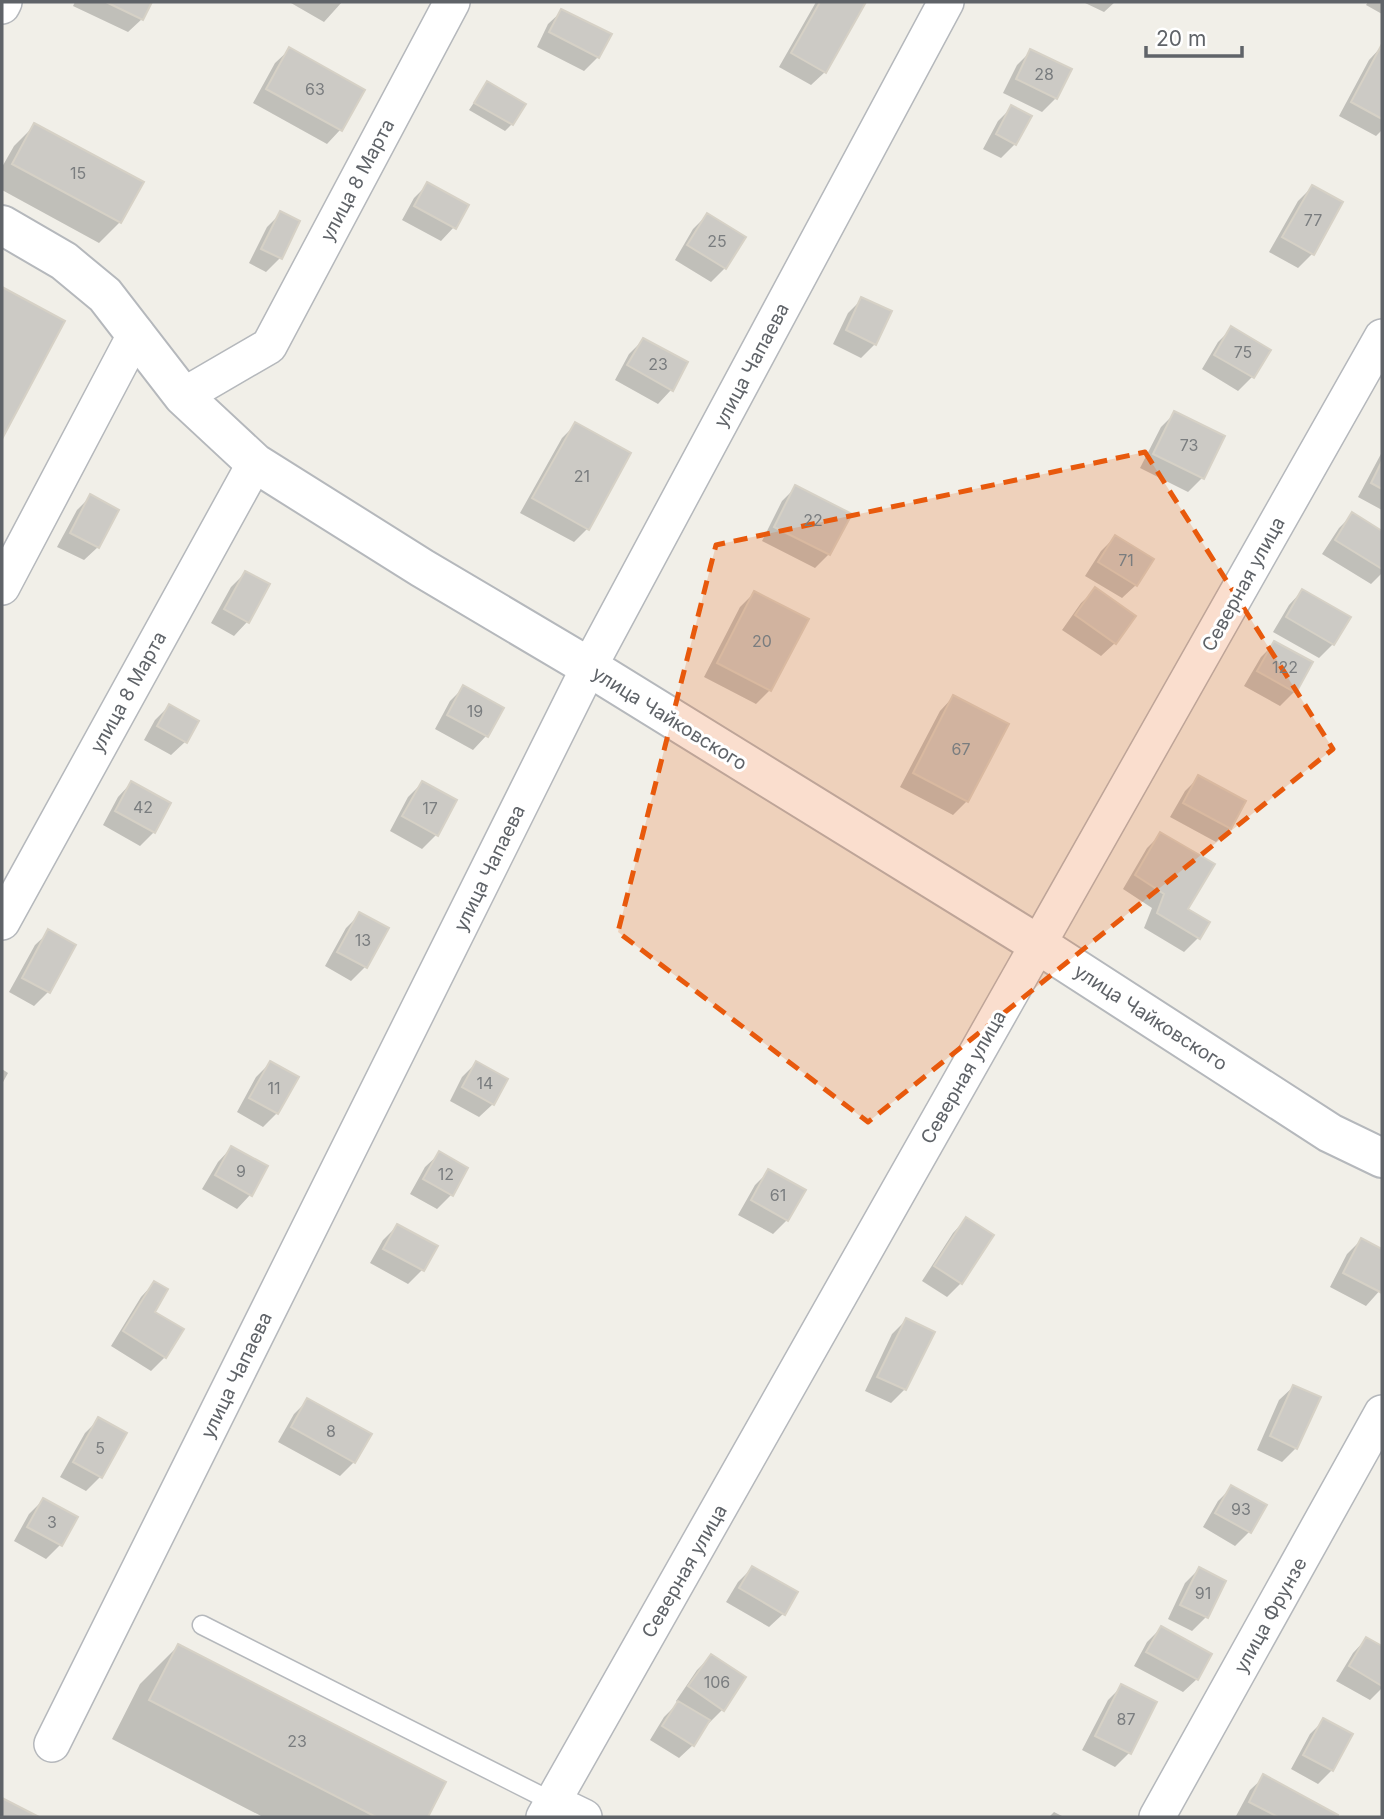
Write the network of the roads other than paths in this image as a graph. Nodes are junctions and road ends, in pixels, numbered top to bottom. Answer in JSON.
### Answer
{"nodes":[{"id":1,"x":452,"y":2,"type":"edge"},
{"id":2,"x":946,"y":2,"type":"edge"},
{"id":3,"x":2,"y":225,"type":"edge"},
{"id":4,"x":136,"y":333,"type":"junction"},
{"id":5,"x":1382,"y":337,"type":"edge"},
{"id":6,"x":183,"y":396,"type":"junction"},
{"id":7,"x":255,"y":463,"type":"junction"},
{"id":8,"x":2,"y":587,"type":"edge"},
{"id":9,"x":589,"y":667,"type":"junction"},
{"id":10,"x":2,"y":922,"type":"edge"},
{"id":11,"x":1039,"y":945,"type":"junction"},
{"id":12,"x":1382,"y":1158,"type":"edge"},
{"id":13,"x":1382,"y":1413,"type":"edge"},
{"id":14,"x":202,"y":1625,"type":"dead end"},
{"id":15,"x":52,"y":1744,"type":"dead end"},
{"id":16,"x":548,"y":1809,"type":"edge"},
{"id":17,"x":584,"y":1817,"type":"edge"},
{"id":18,"x":1157,"y":1817,"type":"edge"}],
"edges":[{"from":1,"to":6,"type":"street","name":"улица 8 Марта"},
{"from":2,"to":9,"type":"street","name":"улица Чапаева"},
{"from":3,"to":4,"type":"street","name":"улица Чайковского"},
{"from":4,"to":6,"type":"street","name":"улица Чайковского"},
{"from":4,"to":8,"type":"street"},
{"from":5,"to":11,"type":"street","name":"Северная улица"},
{"from":6,"to":7,"type":"street","name":"улица Чайковского"},
{"from":7,"to":9,"type":"street","name":"улица Чайковского"},
{"from":7,"to":10,"type":"street","name":"улица 8 Марта"},
{"from":9,"to":11,"type":"street","name":"улица Чайковского"},
{"from":9,"to":15,"type":"street","name":"улица Чапаева"},
{"from":11,"to":12,"type":"street","name":"улица Чайковского"},
{"from":11,"to":16,"type":"street","name":"Северная улица"},
{"from":13,"to":18,"type":"street","name":"улица Фрунзе"},
{"from":14,"to":16,"type":"lane"},
{"from":16,"to":17,"type":"street"}]}
